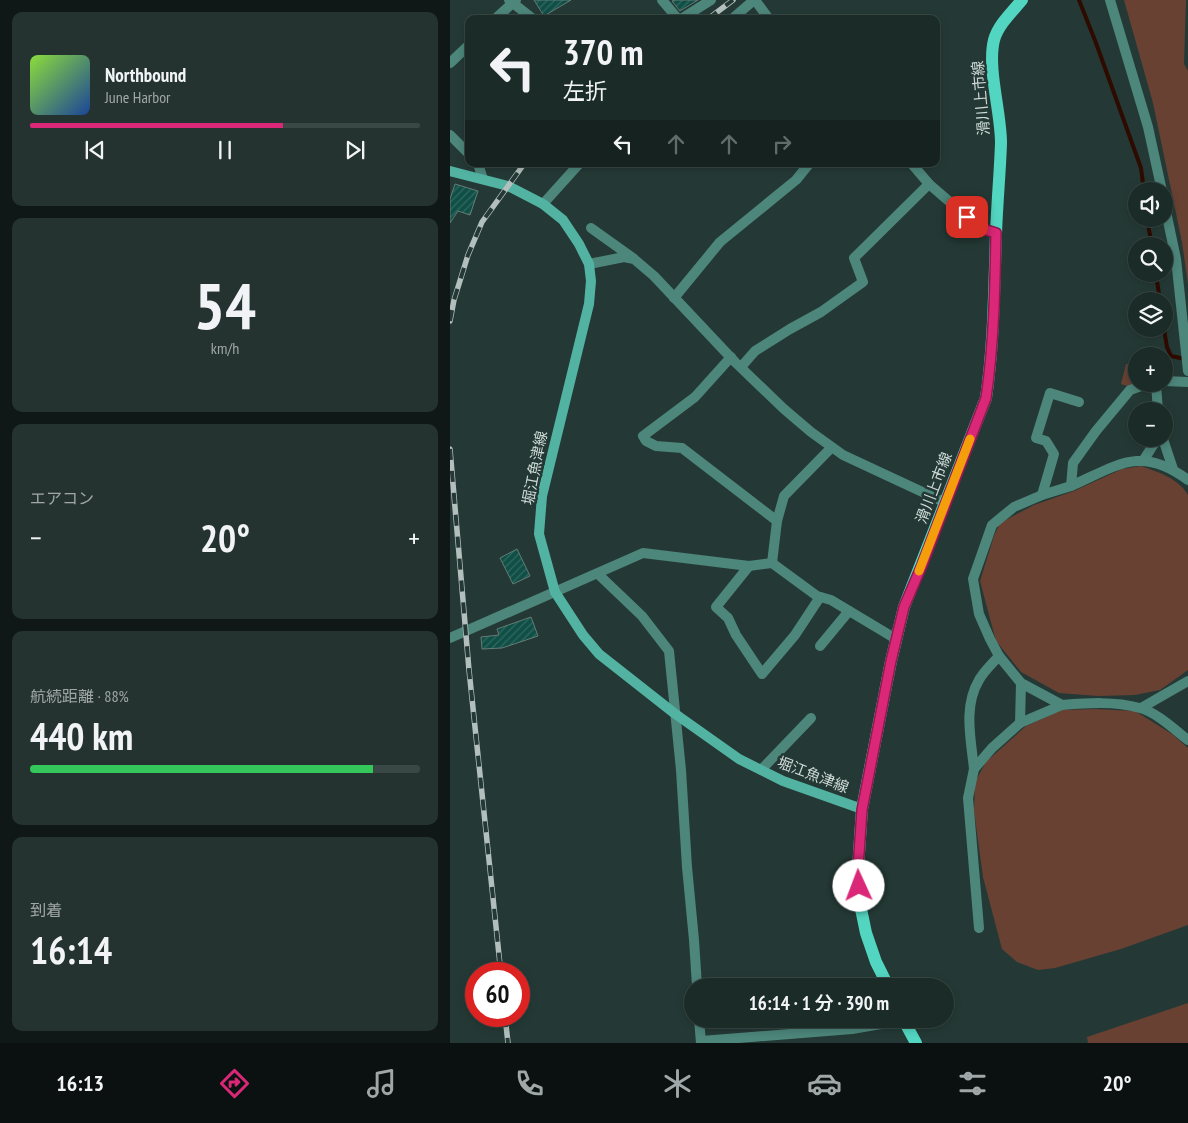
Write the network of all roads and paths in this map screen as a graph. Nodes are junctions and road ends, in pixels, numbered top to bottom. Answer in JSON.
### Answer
{"nodes":[{"id":1,"x":662,"y":0,"type":"edge"},
{"id":2,"x":711,"y":0,"type":"edge"},
{"id":3,"x":754,"y":0,"type":"edge"},
{"id":4,"x":1022,"y":0,"type":"edge"},
{"id":5,"x":1110,"y":0,"type":"edge"},
{"id":6,"x":512,"y":1,"type":"edge"},
{"id":7,"x":499,"y":15,"type":"edge"},
{"id":8,"x":528,"y":15,"type":"edge"},
{"id":9,"x":675,"y":15,"type":"edge"},
{"id":10,"x":686,"y":15,"type":"edge"},
{"id":11,"x":737,"y":15,"type":"edge"},
{"id":12,"x":765,"y":15,"type":"edge"},
{"id":13,"x":465,"y":49,"type":"edge"},
{"id":14,"x":450,"y":63,"type":"edge"},
{"id":15,"x":450,"y":135,"type":"edge"},
{"id":16,"x":465,"y":150,"type":"edge"},
{"id":17,"x":480,"y":167,"type":"edge"},
{"id":18,"x":576,"y":167,"type":"edge"},
{"id":19,"x":807,"y":167,"type":"edge"},
{"id":20,"x":915,"y":167,"type":"edge"},
{"id":21,"x":450,"y":171,"type":"edge"},
{"id":22,"x":483,"y":179,"type":"junction"},
{"id":23,"x":1160,"y":182,"type":"edge"},
{"id":24,"x":929,"y":184,"type":"junction"},
{"id":25,"x":543,"y":204,"type":"junction"},
{"id":26,"x":1169,"y":227,"type":"edge"},
{"id":27,"x":591,"y":228,"type":"dead end"},
{"id":28,"x":996,"y":233,"type":"junction"},
{"id":29,"x":634,"y":259,"type":"junction"},
{"id":30,"x":589,"y":264,"type":"junction"},
{"id":31,"x":674,"y":298,"type":"junction"},
{"id":32,"x":731,"y":357,"type":"junction"},
{"id":33,"x":741,"y":367,"type":"junction"},
{"id":34,"x":1188,"y":371,"type":"edge"},
{"id":35,"x":1173,"y":382,"type":"edge"},
{"id":36,"x":1188,"y":382,"type":"edge"},
{"id":37,"x":1128,"y":392,"type":"edge"},
{"id":38,"x":1079,"y":402,"type":"dead end"},
{"id":39,"x":1152,"y":447,"type":"edge"},
{"id":40,"x":1165,"y":447,"type":"edge"},
{"id":41,"x":832,"y":448,"type":"junction"},
{"id":42,"x":1143,"y":461,"type":"junction"},
{"id":43,"x":1173,"y":469,"type":"junction"},
{"id":44,"x":1188,"y":480,"type":"edge"},
{"id":45,"x":1071,"y":486,"type":"junction"},
{"id":46,"x":1042,"y":495,"type":"junction"},
{"id":47,"x":946,"y":503,"type":"junction"},
{"id":48,"x":777,"y":521,"type":"junction"},
{"id":49,"x":772,"y":563,"type":"junction"},
{"id":50,"x":749,"y":566,"type":"junction"},
{"id":51,"x":598,"y":574,"type":"junction"},
{"id":52,"x":555,"y":592,"type":"junction"},
{"id":53,"x":820,"y":597,"type":"junction"},
{"id":54,"x":849,"y":611,"type":"junction"},
{"id":55,"x":450,"y":638,"type":"edge"},
{"id":56,"x":896,"y":639,"type":"junction"},
{"id":57,"x":820,"y":646,"type":"dead end"},
{"id":58,"x":999,"y":656,"type":"junction"},
{"id":59,"x":1188,"y":680,"type":"edge"},
{"id":60,"x":1021,"y":682,"type":"junction"},
{"id":61,"x":1062,"y":705,"type":"junction"},
{"id":62,"x":1141,"y":708,"type":"junction"},
{"id":63,"x":674,"y":712,"type":"junction"},
{"id":64,"x":810,"y":718,"type":"dead end"},
{"id":65,"x":1020,"y":723,"type":"junction"},
{"id":66,"x":1188,"y":740,"type":"edge"},
{"id":67,"x":974,"y":769,"type":"junction"},
{"id":68,"x":762,"y":770,"type":"junction"},
{"id":69,"x":862,"y":810,"type":"junction"},
{"id":70,"x":979,"y":928,"type":"dead end"},
{"id":71,"x":696,"y":978,"type":"edge"},
{"id":72,"x":884,"y":978,"type":"edge"},
{"id":73,"x":700,"y":1028,"type":"edge"},
{"id":74,"x":858,"y":1028,"type":"edge"},
{"id":75,"x":908,"y":1028,"type":"edge"},
{"id":76,"x":701,"y":1042,"type":"edge"},
{"id":77,"x":916,"y":1043,"type":"edge"}],
"edges":[{"from":1,"to":9,"type":"street"},
{"from":2,"to":10,"type":"street"},
{"from":3,"to":11,"type":"street"},
{"from":3,"to":12,"type":"street"},
{"from":4,"to":28,"type":"main road","name":"滑川上市線"},
{"from":5,"to":23,"type":"street"},
{"from":6,"to":7,"type":"street"},
{"from":6,"to":8,"type":"street"},
{"from":13,"to":14,"type":"street"},
{"from":15,"to":16,"type":"street"},
{"from":17,"to":22,"type":"street"},
{"from":18,"to":25,"type":"street"},
{"from":19,"to":31,"type":"street"},
{"from":20,"to":24,"type":"street"},
{"from":21,"to":22,"type":"main road","name":"堀江魚津線"},
{"from":22,"to":25,"type":"main road","name":"堀江魚津線"},
{"from":24,"to":28,"type":"street"},
{"from":24,"to":33,"type":"street"},
{"from":25,"to":30,"type":"main road","name":"堀江魚津線"},
{"from":26,"to":34,"type":"street"},
{"from":27,"to":29,"type":"street"},
{"from":28,"to":47,"type":"main road","name":"滑川上市線"},
{"from":29,"to":30,"type":"street"},
{"from":29,"to":31,"type":"street"},
{"from":30,"to":52,"type":"main road","name":"堀江魚津線"},
{"from":31,"to":32,"type":"street"},
{"from":32,"to":33,"type":"street"},
{"from":32,"to":48,"type":"street"},
{"from":33,"to":41,"type":"street"},
{"from":35,"to":36,"type":"street"},
{"from":37,"to":45,"type":"street"},
{"from":38,"to":46,"type":"street"},
{"from":39,"to":42,"type":"street"},
{"from":40,"to":43,"type":"street"},
{"from":41,"to":47,"type":"street"},
{"from":41,"to":48,"type":"street"},
{"from":42,"to":43,"type":"street"},
{"from":42,"to":45,"type":"street"},
{"from":43,"to":44,"type":"street"},
{"from":45,"to":46,"type":"street"},
{"from":46,"to":58,"type":"street"},
{"from":47,"to":56,"type":"main road","name":"滑川上市線"},
{"from":48,"to":49,"type":"street"},
{"from":49,"to":50,"type":"street"},
{"from":49,"to":53,"type":"street"},
{"from":50,"to":51,"type":"street"},
{"from":50,"to":53,"type":"street"},
{"from":51,"to":52,"type":"street"},
{"from":51,"to":63,"type":"street"},
{"from":52,"to":55,"type":"street"},
{"from":52,"to":63,"type":"main road","name":"堀江魚津線"},
{"from":53,"to":54,"type":"street"},
{"from":54,"to":56,"type":"street"},
{"from":54,"to":57,"type":"street"},
{"from":56,"to":69,"type":"main road","name":"滑川上市線"},
{"from":58,"to":60,"type":"street"},
{"from":58,"to":67,"type":"street"},
{"from":59,"to":62,"type":"street"},
{"from":60,"to":61,"type":"street"},
{"from":60,"to":65,"type":"street"},
{"from":61,"to":62,"type":"street"},
{"from":61,"to":65,"type":"street"},
{"from":62,"to":66,"type":"street"},
{"from":63,"to":68,"type":"main road","name":"堀江魚津線"},
{"from":63,"to":71,"type":"street"},
{"from":64,"to":68,"type":"street"},
{"from":65,"to":67,"type":"street"},
{"from":67,"to":70,"type":"street"},
{"from":68,"to":69,"type":"main road","name":"堀江魚津線"},
{"from":69,"to":72,"type":"main road","name":"滑川上市線"},
{"from":73,"to":76,"type":"street"},
{"from":74,"to":76,"type":"street"},
{"from":75,"to":77,"type":"main road"}]}
